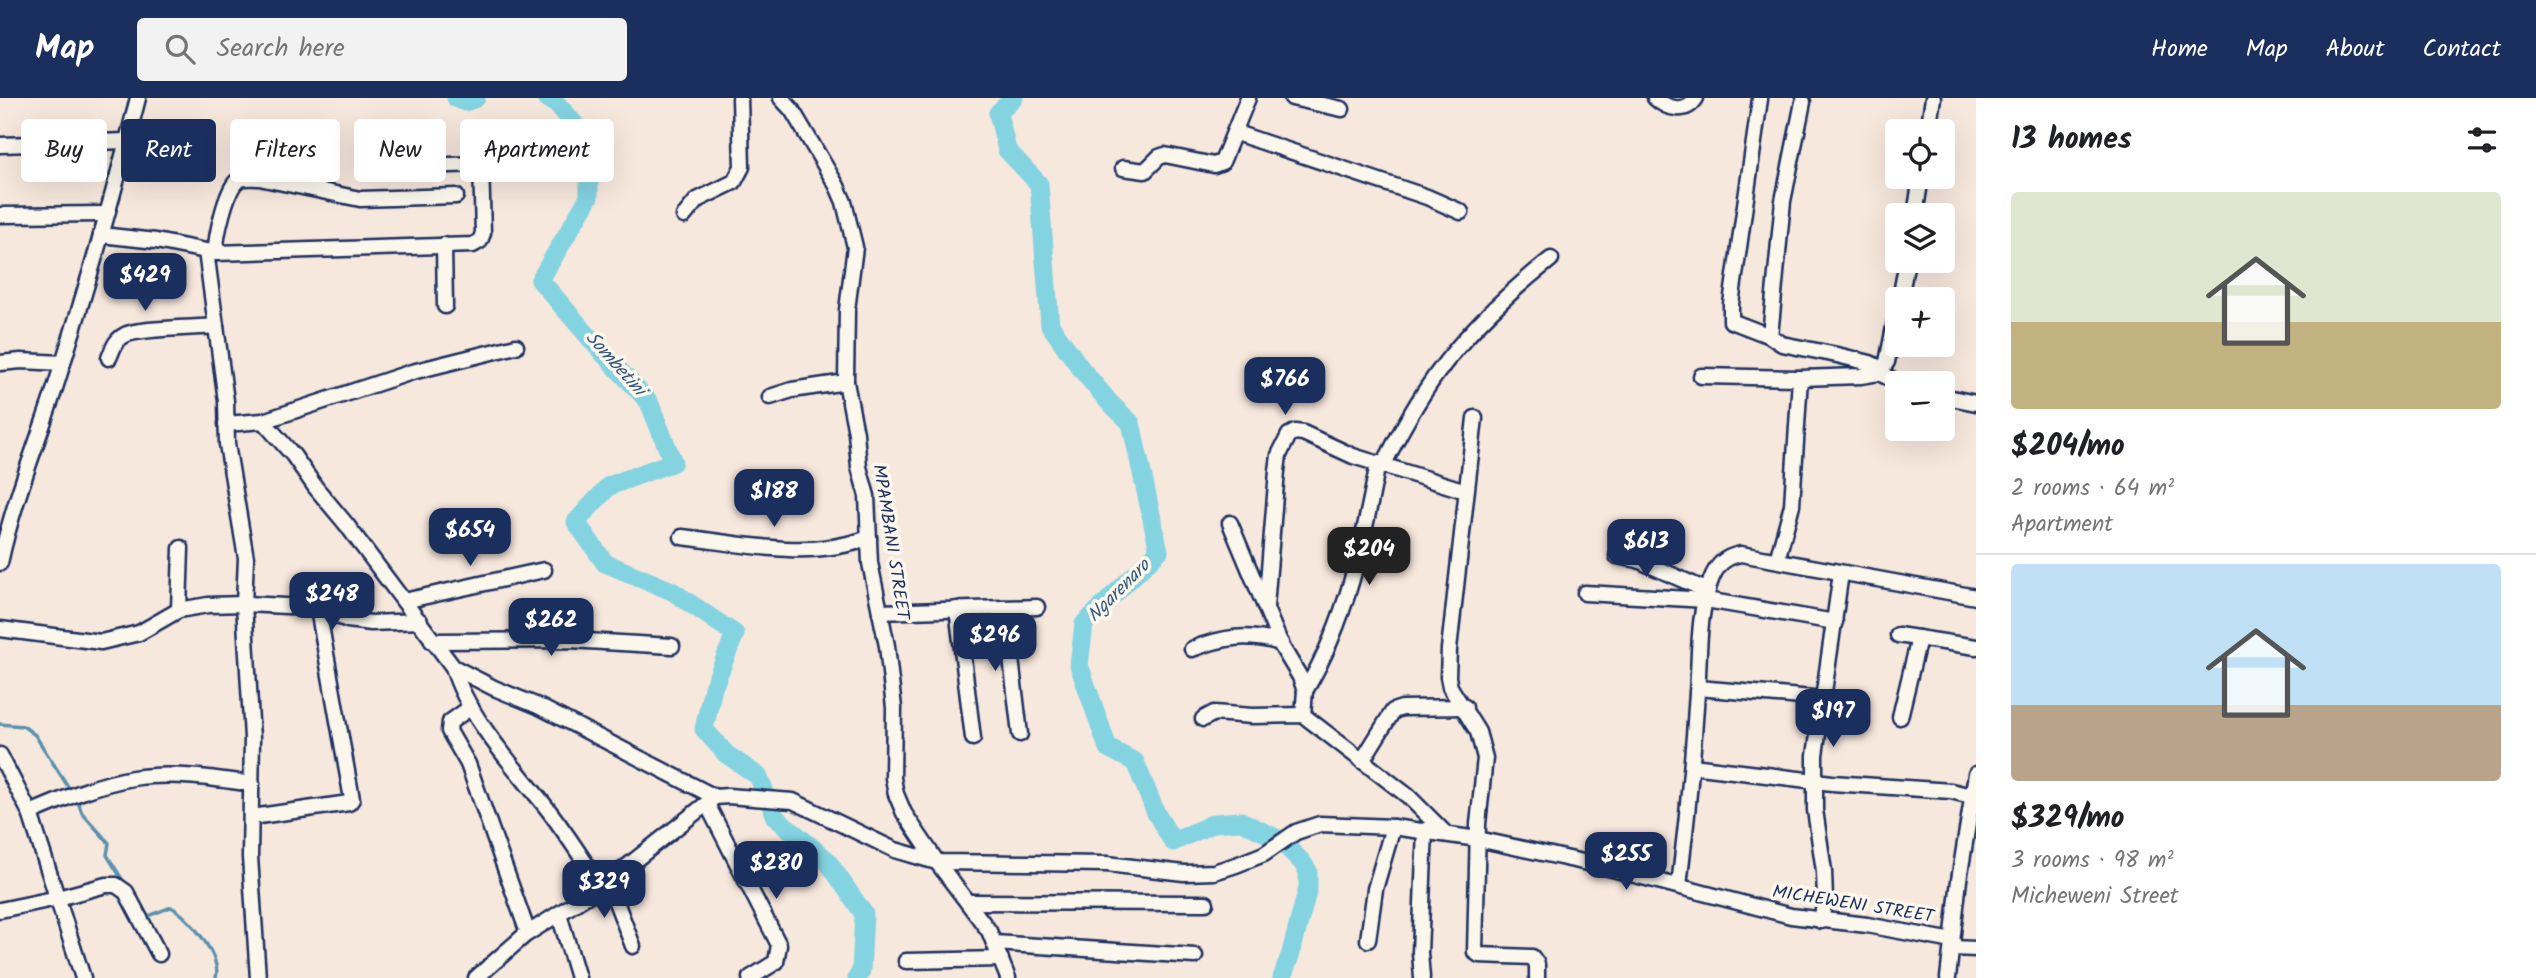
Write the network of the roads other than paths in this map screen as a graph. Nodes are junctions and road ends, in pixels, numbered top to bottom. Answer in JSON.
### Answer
{"nodes":[{"id":1,"x":138,"y":98,"type":"edge"},
{"id":2,"x":740,"y":98,"type":"edge"},
{"id":3,"x":781,"y":98,"type":"edge"},
{"id":4,"x":1248,"y":98,"type":"edge"},
{"id":5,"x":1292,"y":98,"type":"edge"},
{"id":6,"x":1655,"y":98,"type":"edge"},
{"id":7,"x":1696,"y":98,"type":"edge"},
{"id":8,"x":1933,"y":98,"type":"edge"},
{"id":9,"x":1760,"y":99,"type":"edge"},
{"id":10,"x":1803,"y":102,"type":"dead end"},
{"id":11,"x":1342,"y":109,"type":"dead end"},
{"id":12,"x":133,"y":119,"type":"edge"},
{"id":13,"x":1930,"y":119,"type":"edge"},
{"id":14,"x":1236,"y":133,"type":"junction"},
{"id":15,"x":121,"y":141,"type":"edge"},
{"id":16,"x":0,"y":145,"type":"edge"},
{"id":17,"x":121,"y":162,"type":"edge"},
{"id":18,"x":1123,"y":168,"type":"dead end"},
{"id":19,"x":482,"y":182,"type":"edge"},
{"id":20,"x":456,"y":197,"type":"dead end"},
{"id":21,"x":1461,"y":212,"type":"dead end"},
{"id":22,"x":106,"y":214,"type":"junction"},
{"id":23,"x":0,"y":215,"type":"edge"},
{"id":24,"x":684,"y":216,"type":"dead end"},
{"id":25,"x":100,"y":241,"type":"junction"},
{"id":26,"x":443,"y":245,"type":"junction"},
{"id":27,"x":211,"y":252,"type":"junction"},
{"id":28,"x":1551,"y":259,"type":"dead end"},
{"id":29,"x":445,"y":306,"type":"dead end"},
{"id":30,"x":216,"y":326,"type":"junction"},
{"id":31,"x":1770,"y":337,"type":"junction"},
{"id":32,"x":516,"y":346,"type":"dead end"},
{"id":33,"x":1888,"y":357,"type":"edge"},
{"id":34,"x":109,"y":358,"type":"dead end"},
{"id":35,"x":0,"y":363,"type":"edge"},
{"id":36,"x":63,"y":363,"type":"junction"},
{"id":37,"x":1881,"y":371,"type":"junction"},
{"id":38,"x":1885,"y":374,"type":"edge"},
{"id":39,"x":1701,"y":376,"type":"dead end"},
{"id":40,"x":1800,"y":378,"type":"junction"},
{"id":41,"x":846,"y":382,"type":"junction"},
{"id":42,"x":770,"y":397,"type":"dead end"},
{"id":43,"x":1955,"y":399,"type":"edge"},
{"id":44,"x":1976,"y":403,"type":"edge"},
{"id":45,"x":1475,"y":418,"type":"dead end"},
{"id":46,"x":263,"y":421,"type":"junction"},
{"id":47,"x":226,"y":424,"type":"junction"},
{"id":48,"x":1381,"y":464,"type":"junction"},
{"id":49,"x":1466,"y":491,"type":"junction"},
{"id":50,"x":1230,"y":523,"type":"dead end"},
{"id":51,"x":682,"y":537,"type":"dead end"},
{"id":52,"x":869,"y":538,"type":"junction"},
{"id":53,"x":181,"y":548,"type":"dead end"},
{"id":54,"x":1617,"y":556,"type":"dead end"},
{"id":55,"x":1777,"y":559,"type":"junction"},
{"id":56,"x":0,"y":563,"type":"edge"},
{"id":57,"x":544,"y":570,"type":"dead end"},
{"id":58,"x":1841,"y":573,"type":"junction"},
{"id":59,"x":1585,"y":593,"type":"dead end"},
{"id":60,"x":1707,"y":596,"type":"junction"},
{"id":61,"x":1976,"y":597,"type":"edge"},
{"id":62,"x":404,"y":601,"type":"junction"},
{"id":63,"x":244,"y":604,"type":"junction"},
{"id":64,"x":1037,"y":607,"type":"dead end"},
{"id":65,"x":1266,"y":607,"type":"junction"},
{"id":66,"x":1005,"y":608,"type":"junction"},
{"id":67,"x":318,"y":609,"type":"junction"},
{"id":68,"x":957,"y":609,"type":"junction"},
{"id":69,"x":179,"y":610,"type":"junction"},
{"id":70,"x":880,"y":612,"type":"junction"},
{"id":71,"x":420,"y":621,"type":"junction"},
{"id":72,"x":1835,"y":622,"type":"junction"},
{"id":73,"x":0,"y":629,"type":"edge"},
{"id":74,"x":1898,"y":635,"type":"dead end"},
{"id":75,"x":1919,"y":638,"type":"junction"},
{"id":76,"x":432,"y":641,"type":"junction"},
{"id":77,"x":1281,"y":643,"type":"junction"},
{"id":78,"x":671,"y":646,"type":"dead end"},
{"id":79,"x":1976,"y":647,"type":"edge"},
{"id":80,"x":1192,"y":649,"type":"dead end"},
{"id":81,"x":453,"y":667,"type":"junction"},
{"id":82,"x":1698,"y":688,"type":"junction"},
{"id":83,"x":1305,"y":691,"type":"junction"},
{"id":84,"x":1824,"y":699,"type":"junction"},
{"id":85,"x":471,"y":707,"type":"junction"},
{"id":86,"x":1465,"y":707,"type":"junction"},
{"id":87,"x":1303,"y":715,"type":"junction"},
{"id":88,"x":1900,"y":718,"type":"dead end"},
{"id":89,"x":1202,"y":719,"type":"dead end"},
{"id":90,"x":1020,"y":734,"type":"dead end"},
{"id":91,"x":973,"y":738,"type":"dead end"},
{"id":92,"x":0,"y":755,"type":"edge"},
{"id":93,"x":1362,"y":761,"type":"junction"},
{"id":94,"x":1692,"y":766,"type":"junction"},
{"id":95,"x":1976,"y":774,"type":"edge"},
{"id":96,"x":1814,"y":781,"type":"junction"},
{"id":97,"x":252,"y":784,"type":"junction"},
{"id":98,"x":1971,"y":796,"type":"junction"},
{"id":99,"x":711,"y":800,"type":"junction"},
{"id":100,"x":30,"y":813,"type":"junction"},
{"id":101,"x":252,"y":817,"type":"junction"},
{"id":102,"x":1393,"y":827,"type":"junction"},
{"id":103,"x":1425,"y":830,"type":"junction"},
{"id":104,"x":1445,"y":834,"type":"junction"},
{"id":105,"x":1478,"y":839,"type":"junction"},
{"id":106,"x":937,"y":862,"type":"junction"},
{"id":107,"x":1976,"y":879,"type":"edge"},
{"id":108,"x":1959,"y":880,"type":"junction"},
{"id":109,"x":605,"y":884,"type":"junction"},
{"id":110,"x":1679,"y":886,"type":"junction"},
{"id":111,"x":58,"y":898,"type":"junction"},
{"id":112,"x":970,"y":902,"type":"junction"},
{"id":113,"x":1206,"y":903,"type":"dead end"},
{"id":114,"x":0,"y":910,"type":"edge"},
{"id":115,"x":559,"y":914,"type":"junction"},
{"id":116,"x":1821,"y":920,"type":"junction"},
{"id":117,"x":528,"y":933,"type":"junction"},
{"id":118,"x":1368,"y":940,"type":"dead end"},
{"id":119,"x":994,"y":943,"type":"junction"},
{"id":120,"x":1952,"y":944,"type":"junction"},
{"id":121,"x":633,"y":946,"type":"dead end"},
{"id":122,"x":1976,"y":949,"type":"edge"},
{"id":123,"x":159,"y":954,"type":"dead end"},
{"id":124,"x":1195,"y":956,"type":"dead end"},
{"id":125,"x":1001,"y":958,"type":"junction"},
{"id":126,"x":906,"y":961,"type":"dead end"},
{"id":127,"x":83,"y":978,"type":"edge"},
{"id":128,"x":258,"y":978,"type":"edge"},
{"id":129,"x":476,"y":978,"type":"edge"},
{"id":130,"x":578,"y":978,"type":"edge"},
{"id":131,"x":750,"y":978,"type":"edge"},
{"id":132,"x":1008,"y":978,"type":"edge"},
{"id":133,"x":1422,"y":978,"type":"edge"},
{"id":134,"x":1537,"y":978,"type":"edge"},
{"id":135,"x":1948,"y":978,"type":"edge"}],
"edges":[{"from":1,"to":12,"type":"street"},
{"from":2,"to":24,"type":"street"},
{"from":3,"to":41,"type":"street","name":"MPAMBANI STREET"},
{"from":4,"to":14,"type":"street"},
{"from":5,"to":11,"type":"street"},
{"from":6,"to":7,"type":"street"},
{"from":8,"to":13,"type":"street"},
{"from":9,"to":31,"type":"street"},
{"from":10,"to":31,"type":"street"},
{"from":14,"to":18,"type":"street"},
{"from":14,"to":21,"type":"street"},
{"from":15,"to":16,"type":"street"},
{"from":17,"to":22,"type":"street"},
{"from":19,"to":26,"type":"street"},
{"from":20,"to":27,"type":"street"},
{"from":22,"to":23,"type":"street"},
{"from":22,"to":25,"type":"street"},
{"from":25,"to":27,"type":"street"},
{"from":25,"to":36,"type":"street"},
{"from":26,"to":27,"type":"street"},
{"from":26,"to":29,"type":"street"},
{"from":27,"to":30,"type":"street"},
{"from":28,"to":48,"type":"street"},
{"from":30,"to":34,"type":"street"},
{"from":30,"to":47,"type":"street"},
{"from":31,"to":37,"type":"street"},
{"from":32,"to":46,"type":"street"},
{"from":33,"to":37,"type":"street"},
{"from":35,"to":36,"type":"street"},
{"from":36,"to":56,"type":"street"},
{"from":37,"to":38,"type":"street"},
{"from":37,"to":40,"type":"street"},
{"from":39,"to":40,"type":"street"},
{"from":40,"to":55,"type":"street"},
{"from":41,"to":42,"type":"street"},
{"from":41,"to":52,"type":"street","name":"MPAMBANI STREET"},
{"from":43,"to":44,"type":"street"},
{"from":45,"to":49,"type":"street"},
{"from":46,"to":47,"type":"street"},
{"from":46,"to":62,"type":"street"},
{"from":47,"to":63,"type":"street"},
{"from":48,"to":49,"type":"street"},
{"from":48,"to":65,"type":"street"},
{"from":48,"to":83,"type":"street"},
{"from":49,"to":86,"type":"street"},
{"from":50,"to":65,"type":"street"},
{"from":51,"to":52,"type":"street"},
{"from":52,"to":70,"type":"street","name":"MPAMBANI STREET"},
{"from":53,"to":69,"type":"street"},
{"from":54,"to":60,"type":"street"},
{"from":55,"to":58,"type":"street"},
{"from":55,"to":60,"type":"street"},
{"from":57,"to":62,"type":"street"},
{"from":58,"to":61,"type":"street"},
{"from":58,"to":72,"type":"street"},
{"from":59,"to":60,"type":"street"},
{"from":60,"to":72,"type":"street"},
{"from":60,"to":82,"type":"street"},
{"from":62,"to":71,"type":"street"},
{"from":63,"to":67,"type":"street"},
{"from":63,"to":69,"type":"street"},
{"from":63,"to":97,"type":"street"},
{"from":64,"to":66,"type":"street"},
{"from":65,"to":77,"type":"street"},
{"from":66,"to":68,"type":"street"},
{"from":66,"to":90,"type":"street"},
{"from":67,"to":71,"type":"street"},
{"from":67,"to":101,"type":"street"},
{"from":68,"to":70,"type":"street"},
{"from":68,"to":91,"type":"street"},
{"from":69,"to":73,"type":"street"},
{"from":70,"to":106,"type":"street","name":"MPAMBANI STREET"},
{"from":71,"to":76,"type":"street"},
{"from":72,"to":84,"type":"street"},
{"from":74,"to":75,"type":"street"},
{"from":75,"to":79,"type":"street"},
{"from":75,"to":88,"type":"street"},
{"from":76,"to":78,"type":"street"},
{"from":76,"to":81,"type":"street"},
{"from":77,"to":80,"type":"street"},
{"from":77,"to":83,"type":"street"},
{"from":81,"to":85,"type":"street"},
{"from":81,"to":99,"type":"street"},
{"from":82,"to":84,"type":"street"},
{"from":82,"to":94,"type":"street"},
{"from":83,"to":87,"type":"street"},
{"from":84,"to":96,"type":"street"},
{"from":85,"to":109,"type":"street"},
{"from":85,"to":117,"type":"street"},
{"from":86,"to":93,"type":"street"},
{"from":86,"to":105,"type":"street"},
{"from":87,"to":89,"type":"street"},
{"from":87,"to":93,"type":"street"},
{"from":92,"to":100,"type":"street"},
{"from":93,"to":104,"type":"street"},
{"from":94,"to":96,"type":"street"},
{"from":94,"to":110,"type":"street"},
{"from":95,"to":98,"type":"street"},
{"from":96,"to":98,"type":"street"},
{"from":96,"to":116,"type":"street"},
{"from":97,"to":100,"type":"street"},
{"from":97,"to":101,"type":"street"},
{"from":98,"to":108,"type":"street"},
{"from":99,"to":106,"type":"street"},
{"from":99,"to":109,"type":"street"},
{"from":99,"to":131,"type":"street"},
{"from":100,"to":111,"type":"street"},
{"from":101,"to":128,"type":"street"},
{"from":102,"to":103,"type":"street","name":"MICHEWENI STREET"},
{"from":102,"to":106,"type":"street","name":"MICHEWENI STREET"},
{"from":102,"to":118,"type":"street"},
{"from":103,"to":104,"type":"street","name":"MICHEWENI STREET"},
{"from":103,"to":133,"type":"street"},
{"from":104,"to":105,"type":"street","name":"MICHEWENI STREET"},
{"from":105,"to":110,"type":"street","name":"MICHEWENI STREET"},
{"from":105,"to":134,"type":"street"},
{"from":106,"to":112,"type":"street","name":"MPAMBANI STREET"},
{"from":107,"to":108,"type":"street"},
{"from":108,"to":120,"type":"street"},
{"from":109,"to":115,"type":"street"},
{"from":109,"to":121,"type":"street"},
{"from":110,"to":116,"type":"street","name":"MICHEWENI STREET"},
{"from":111,"to":114,"type":"street"},
{"from":111,"to":123,"type":"street"},
{"from":111,"to":127,"type":"street"},
{"from":112,"to":113,"type":"street"},
{"from":112,"to":119,"type":"street","name":"MPAMBANI STREET"},
{"from":115,"to":117,"type":"street"},
{"from":115,"to":130,"type":"street"},
{"from":116,"to":120,"type":"street","name":"MICHEWENI STREET"},
{"from":117,"to":129,"type":"street"},
{"from":119,"to":124,"type":"street"},
{"from":119,"to":125,"type":"street","name":"MPAMBANI STREET"},
{"from":120,"to":122,"type":"street","name":"MICHEWENI STREET"},
{"from":120,"to":135,"type":"street"},
{"from":125,"to":126,"type":"street"},
{"from":125,"to":132,"type":"street","name":"MPAMBANI STREET"}]}
